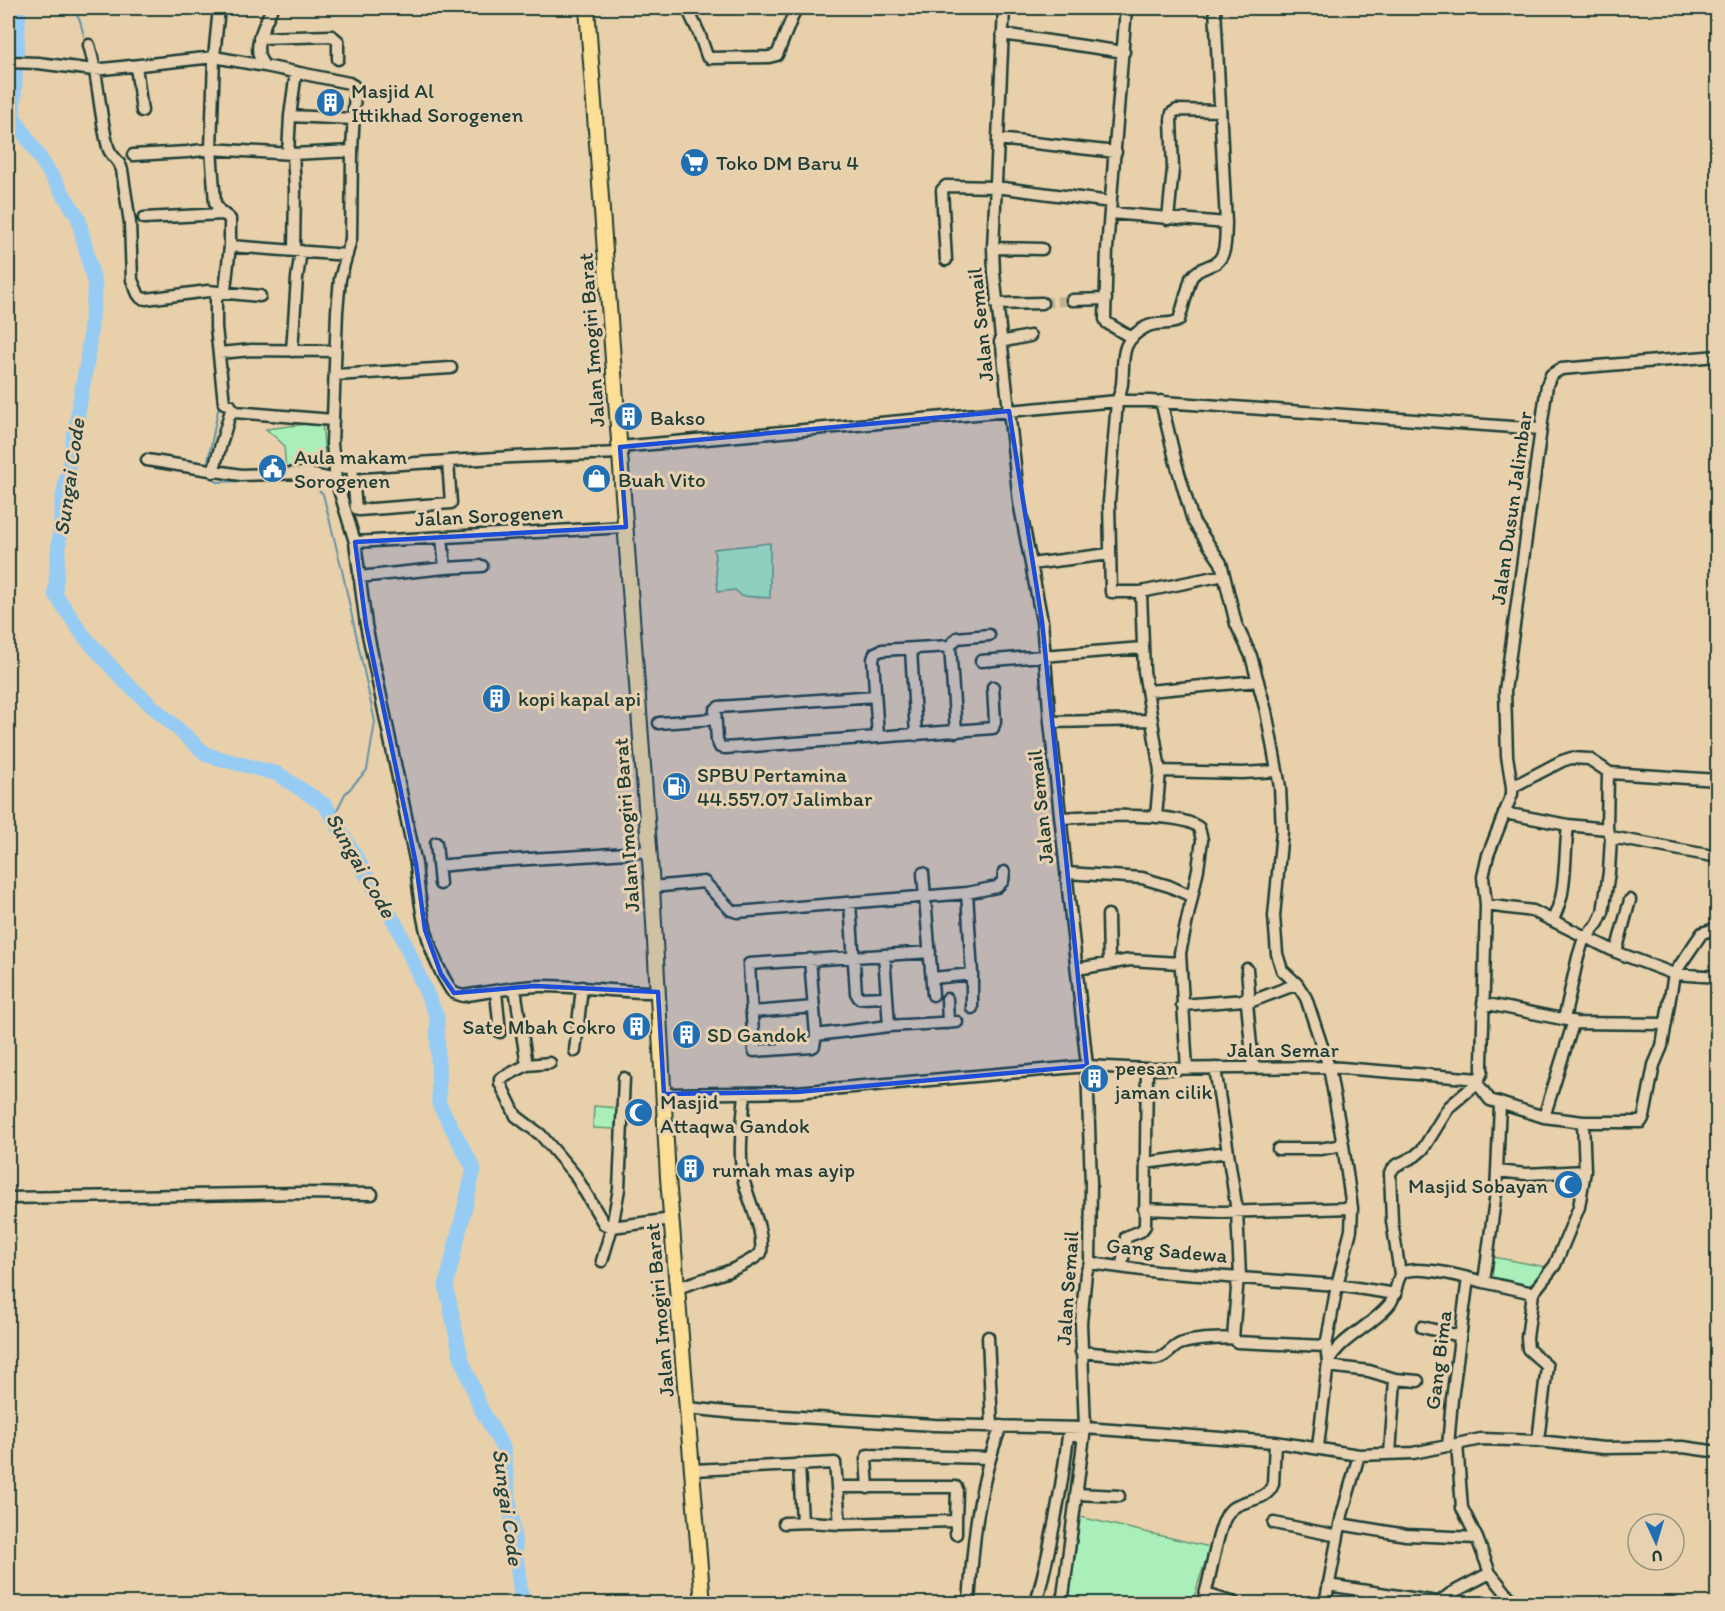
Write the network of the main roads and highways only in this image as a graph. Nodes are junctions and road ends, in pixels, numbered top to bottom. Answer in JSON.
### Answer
{"nodes":[{"id":1,"x":588,"y":8,"type":"edge"},
{"id":2,"x":703,"y":1604,"type":"edge"}],
"edges":[{"from":1,"to":2,"type":"main road","name":"Jalan Imogiri Barat"}]}
